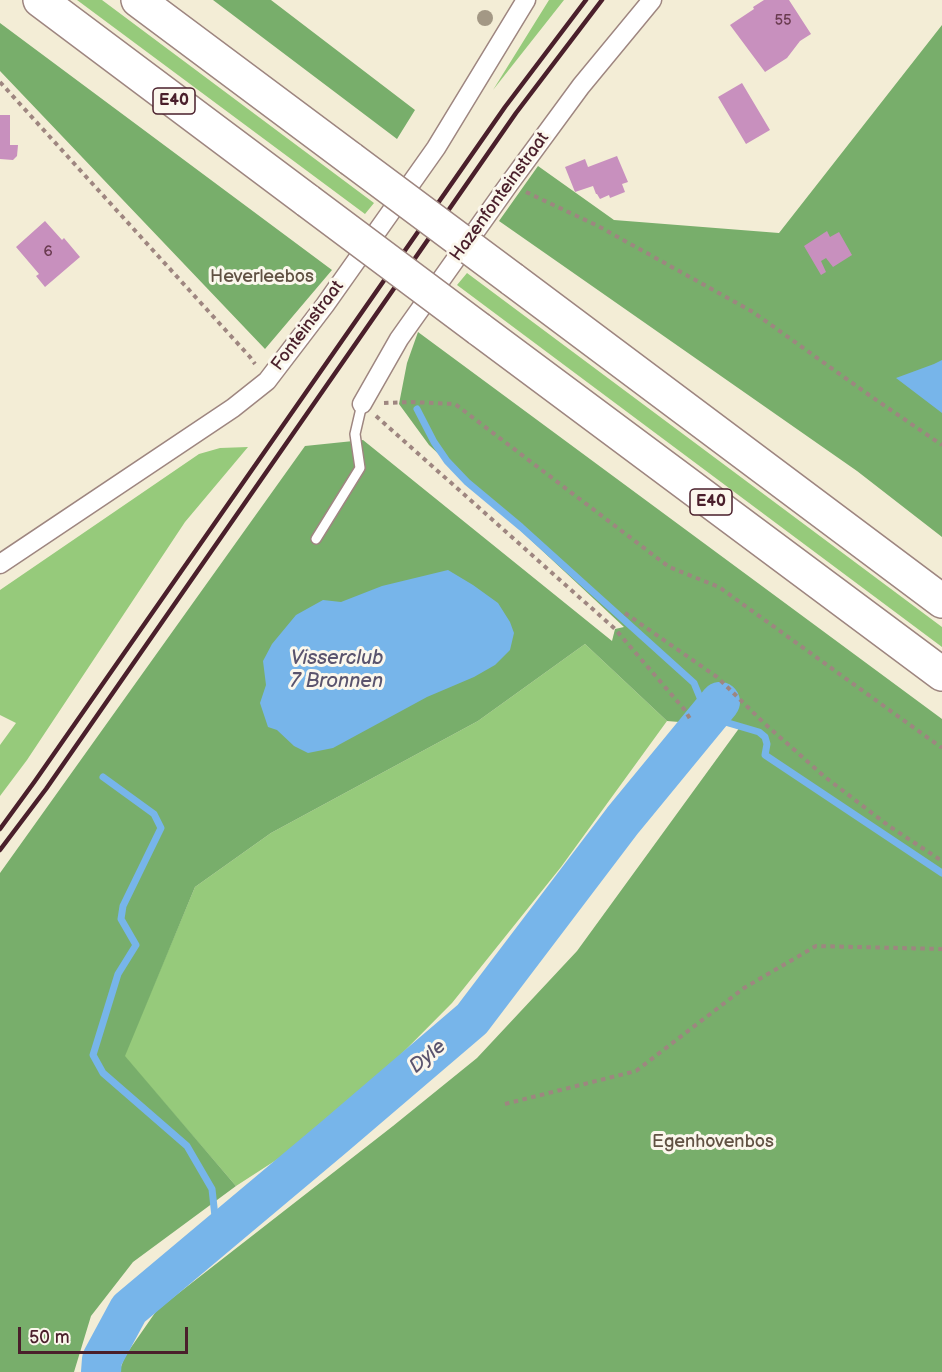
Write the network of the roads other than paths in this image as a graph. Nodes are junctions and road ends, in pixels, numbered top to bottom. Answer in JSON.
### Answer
{"nodes":[{"id":1,"x":40,"y":0,"type":"edge"},
{"id":2,"x":138,"y":0,"type":"edge"},
{"id":3,"x":526,"y":0,"type":"edge"},
{"id":4,"x":652,"y":0,"type":"edge"},
{"id":5,"x":362,"y":404,"type":"joint"},
{"id":6,"x":316,"y":539,"type":"dead end"},
{"id":7,"x":0,"y":564,"type":"edge"},
{"id":8,"x":942,"y":601,"type":"edge"},
{"id":9,"x":942,"y":674,"type":"edge"}],
"edges":[{"from":1,"to":9,"type":"highway","number":"E40","bridge":true},
{"from":2,"to":8,"type":"highway","bridge":true},
{"from":3,"to":7,"type":"street","name":"Fonteinstraat"},
{"from":4,"to":5,"type":"street","name":"Hazenfonteinstraat"},
{"from":5,"to":6,"type":"lane"}]}
